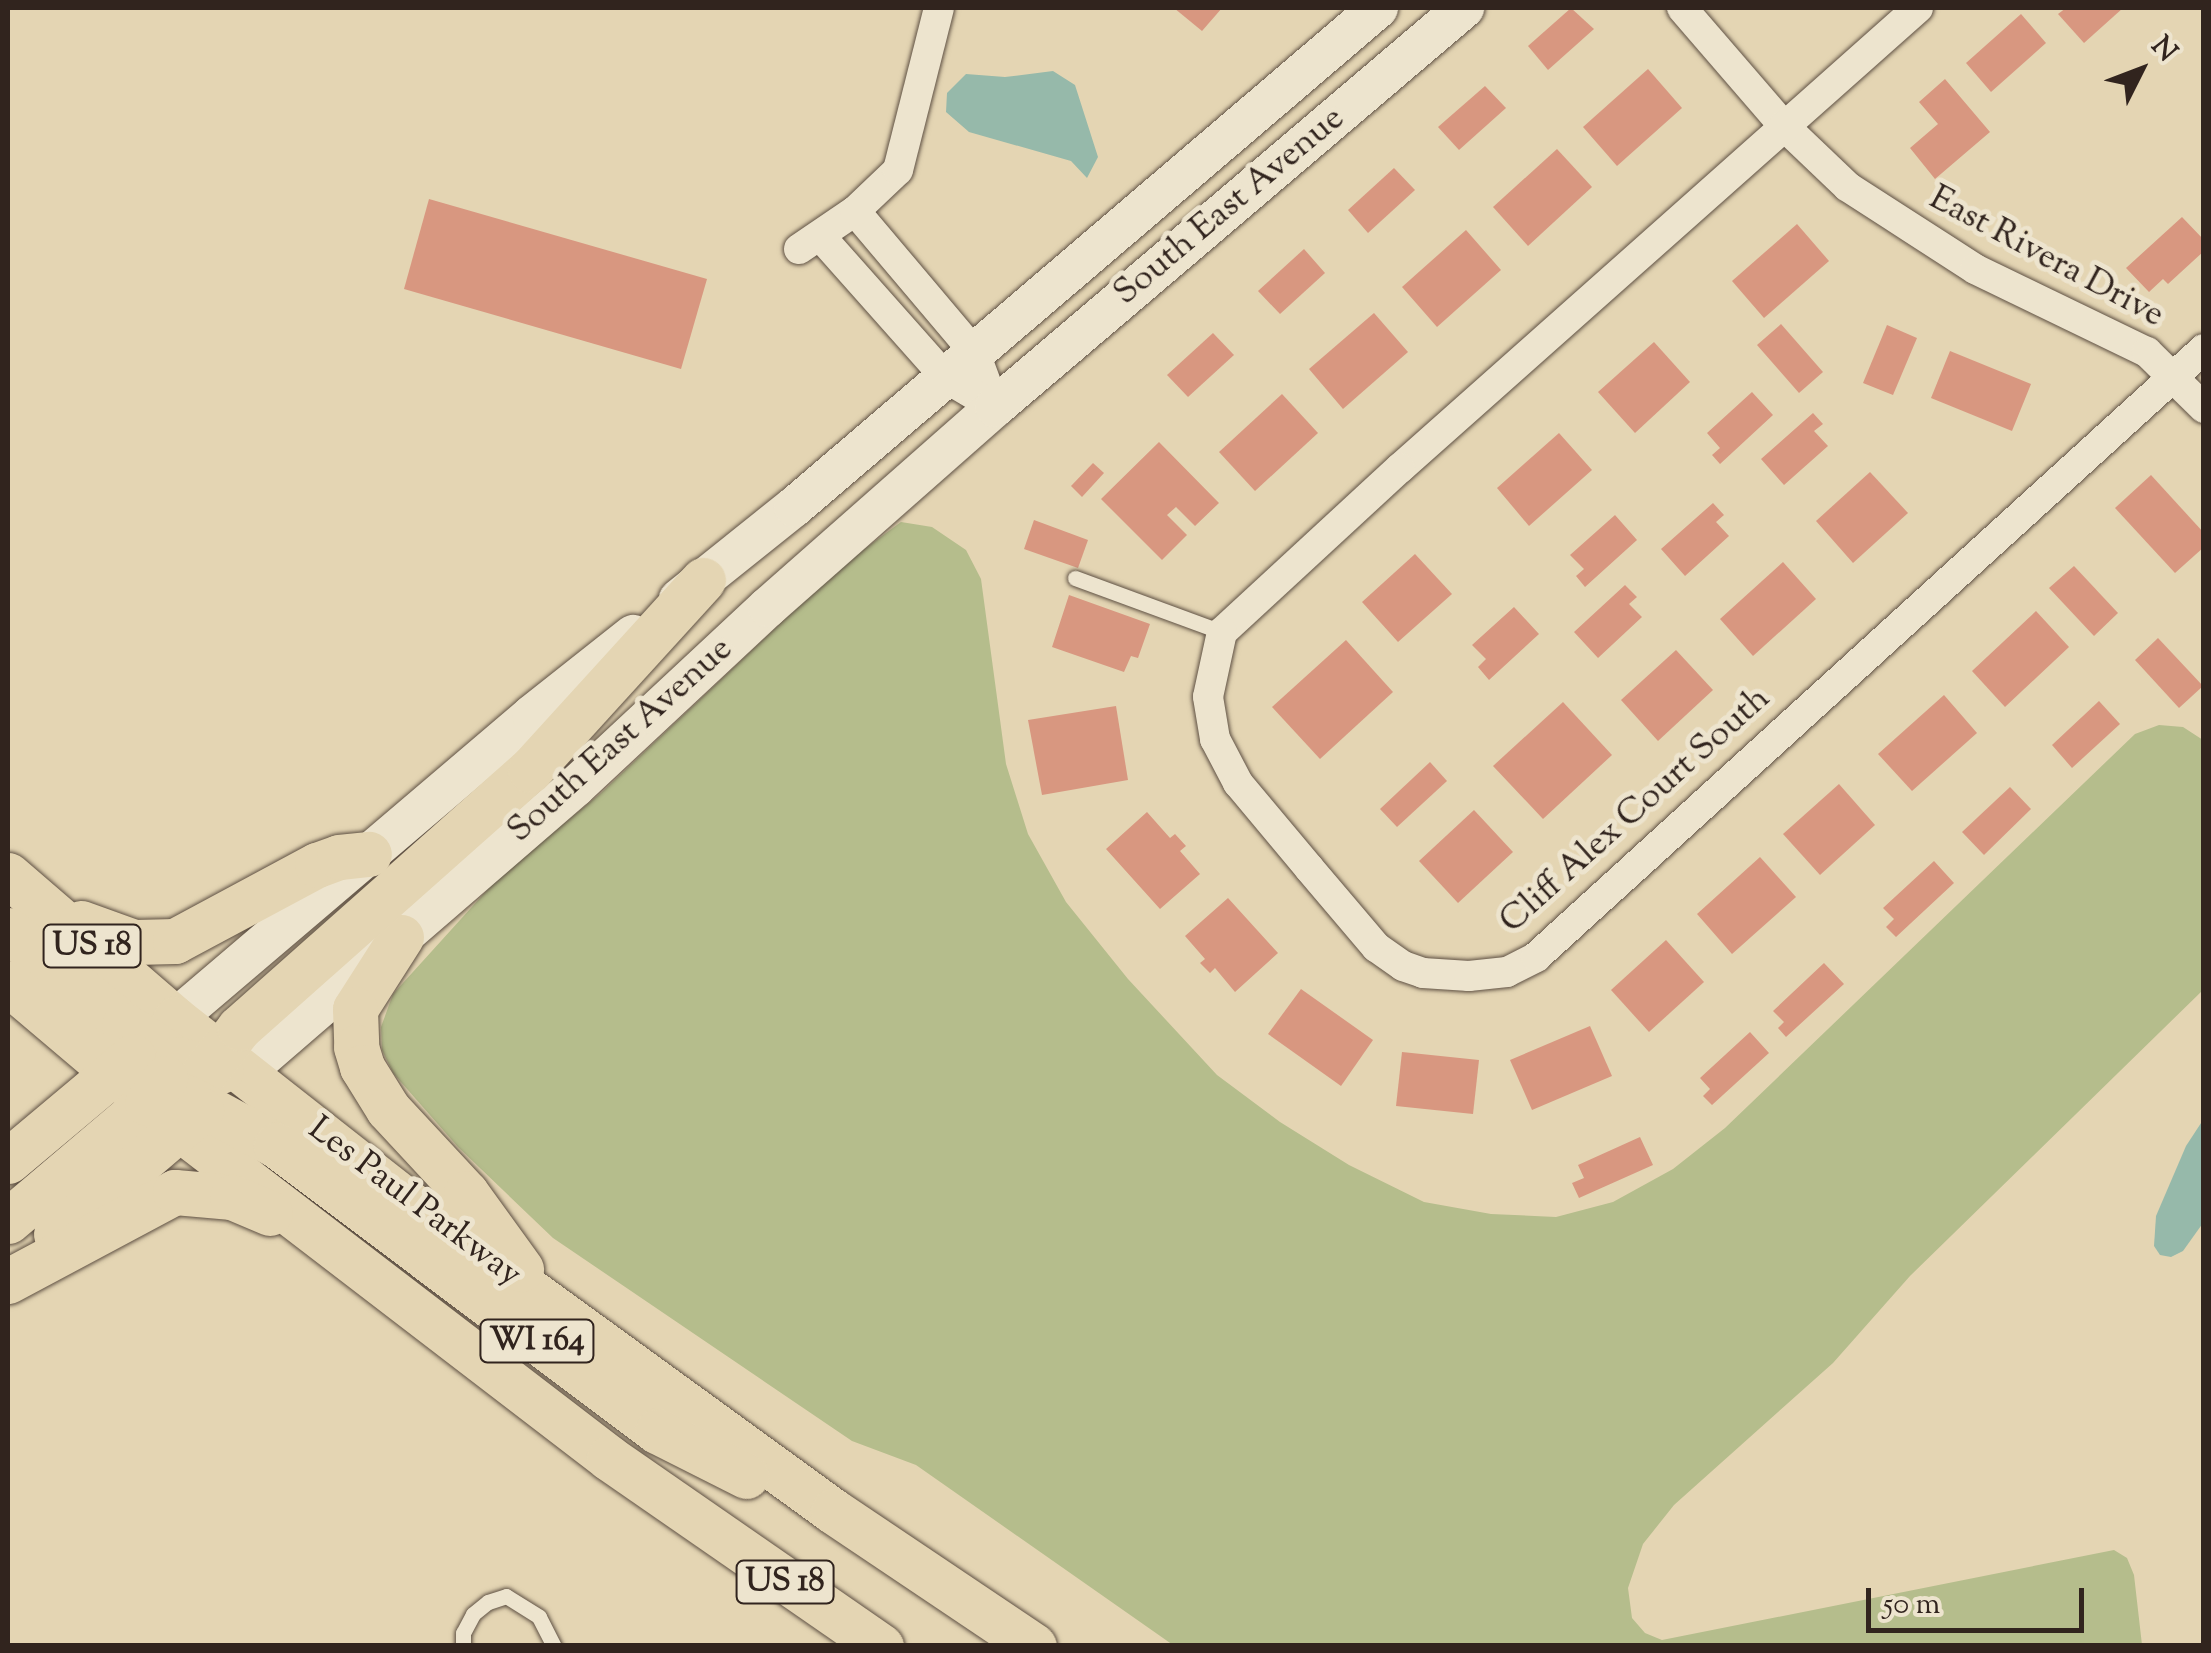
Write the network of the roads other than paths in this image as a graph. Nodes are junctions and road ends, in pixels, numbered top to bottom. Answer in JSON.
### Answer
{"nodes":[{"id":1,"x":939,"y":8,"type":"edge"},
{"id":2,"x":1378,"y":8,"type":"edge"},
{"id":3,"x":1464,"y":8,"type":"edge"},
{"id":4,"x":1682,"y":8,"type":"edge"},
{"id":5,"x":1918,"y":8,"type":"edge"},
{"id":6,"x":1784,"y":126,"type":"junction"},
{"id":7,"x":855,"y":211,"type":"junction"},
{"id":8,"x":2204,"y":348,"type":"edge"},
{"id":9,"x":960,"y":366,"type":"junction"},
{"id":10,"x":2174,"y":376,"type":"junction"},
{"id":11,"x":995,"y":407,"type":"junction"},
{"id":12,"x":2204,"y":408,"type":"edge"},
{"id":13,"x":1075,"y":578,"type":"dead end"},
{"id":14,"x":703,"y":580,"type":"junction"},
{"id":15,"x":1222,"y":632,"type":"junction"},
{"id":16,"x":369,"y":854,"type":"junction"},
{"id":17,"x":8,"y":875,"type":"edge"},
{"id":18,"x":48,"y":911,"type":"junction"},
{"id":19,"x":8,"y":930,"type":"edge"},
{"id":20,"x":401,"y":937,"type":"junction"},
{"id":21,"x":8,"y":983,"type":"edge"},
{"id":22,"x":112,"y":1075,"type":"junction"},
{"id":23,"x":187,"y":1076,"type":"junction"},
{"id":24,"x":8,"y":1161,"type":"edge"},
{"id":25,"x":8,"y":1220,"type":"edge"},
{"id":26,"x":320,"y":1235,"type":"junction"},
{"id":27,"x":8,"y":1278,"type":"edge"},
{"id":28,"x":546,"y":1303,"type":"junction"},
{"id":29,"x":886,"y":1547,"type":"junction"},
{"id":30,"x":463,"y":1646,"type":"edge"},
{"id":31,"x":554,"y":1646,"type":"edge"},
{"id":32,"x":881,"y":1646,"type":"edge"},
{"id":33,"x":1034,"y":1646,"type":"edge"}],
"edges":[{"from":1,"to":7,"type":"street"},
{"from":2,"to":9,"type":"main road","name":"South East Avenue"},
{"from":3,"to":11,"type":"main road","name":"South East Avenue"},
{"from":4,"to":6,"type":"street","name":"East Rivera Drive"},
{"from":5,"to":6,"type":"street"},
{"from":6,"to":10,"type":"street","name":"East Rivera Drive"},
{"from":6,"to":15,"type":"street"},
{"from":7,"to":9,"type":"street"},
{"from":7,"to":9,"type":"street"},
{"from":8,"to":10,"type":"street","name":"Cliff Alex Court South"},
{"from":9,"to":11,"type":"street"},
{"from":9,"to":14,"type":"main road","name":"South East Avenue"},
{"from":10,"to":12,"type":"street","name":"East Rivera Drive"},
{"from":10,"to":15,"type":"street","name":"Cliff Alex Court South"},
{"from":11,"to":20,"type":"main road","name":"South East Avenue"},
{"from":13,"to":15,"type":"lane"},
{"from":14,"to":16,"type":"main road","name":"South East Avenue"},
{"from":14,"to":23,"type":"main road"},
{"from":16,"to":18,"type":"main road"},
{"from":16,"to":23,"type":"main road","name":"South East Avenue"},
{"from":17,"to":18,"type":"main road","name":"Les Paul Parkway","number":"US 18"},
{"from":18,"to":23,"type":"main road","name":"Les Paul Parkway","number":"US 18"},
{"from":19,"to":23,"type":"main road"},
{"from":20,"to":23,"type":"main road","name":"South East Avenue"},
{"from":20,"to":28,"type":"main road"},
{"from":21,"to":22,"type":"main road","number":"US 18"},
{"from":22,"to":23,"type":"main road"},
{"from":22,"to":24,"type":"main road"},
{"from":23,"to":25,"type":"main road"},
{"from":23,"to":26,"type":"main road","name":"Les Paul Parkway","number":"US 18"},
{"from":23,"to":27,"type":"main road"},
{"from":23,"to":28,"type":"main road","name":"Les Paul Parkway","number":"US 18"},
{"from":23,"to":29,"type":"main road","number":"WI 164"},
{"from":26,"to":27,"type":"main road"},
{"from":26,"to":32,"type":"main road","name":"Les Paul Parkway","number":"US 18"},
{"from":28,"to":29,"type":"main road","name":"Les Paul Parkway","number":"US 18"},
{"from":29,"to":33,"type":"main road","name":"Les Paul Parkway","number":"US 18"},
{"from":30,"to":31,"type":"lane"}]}
